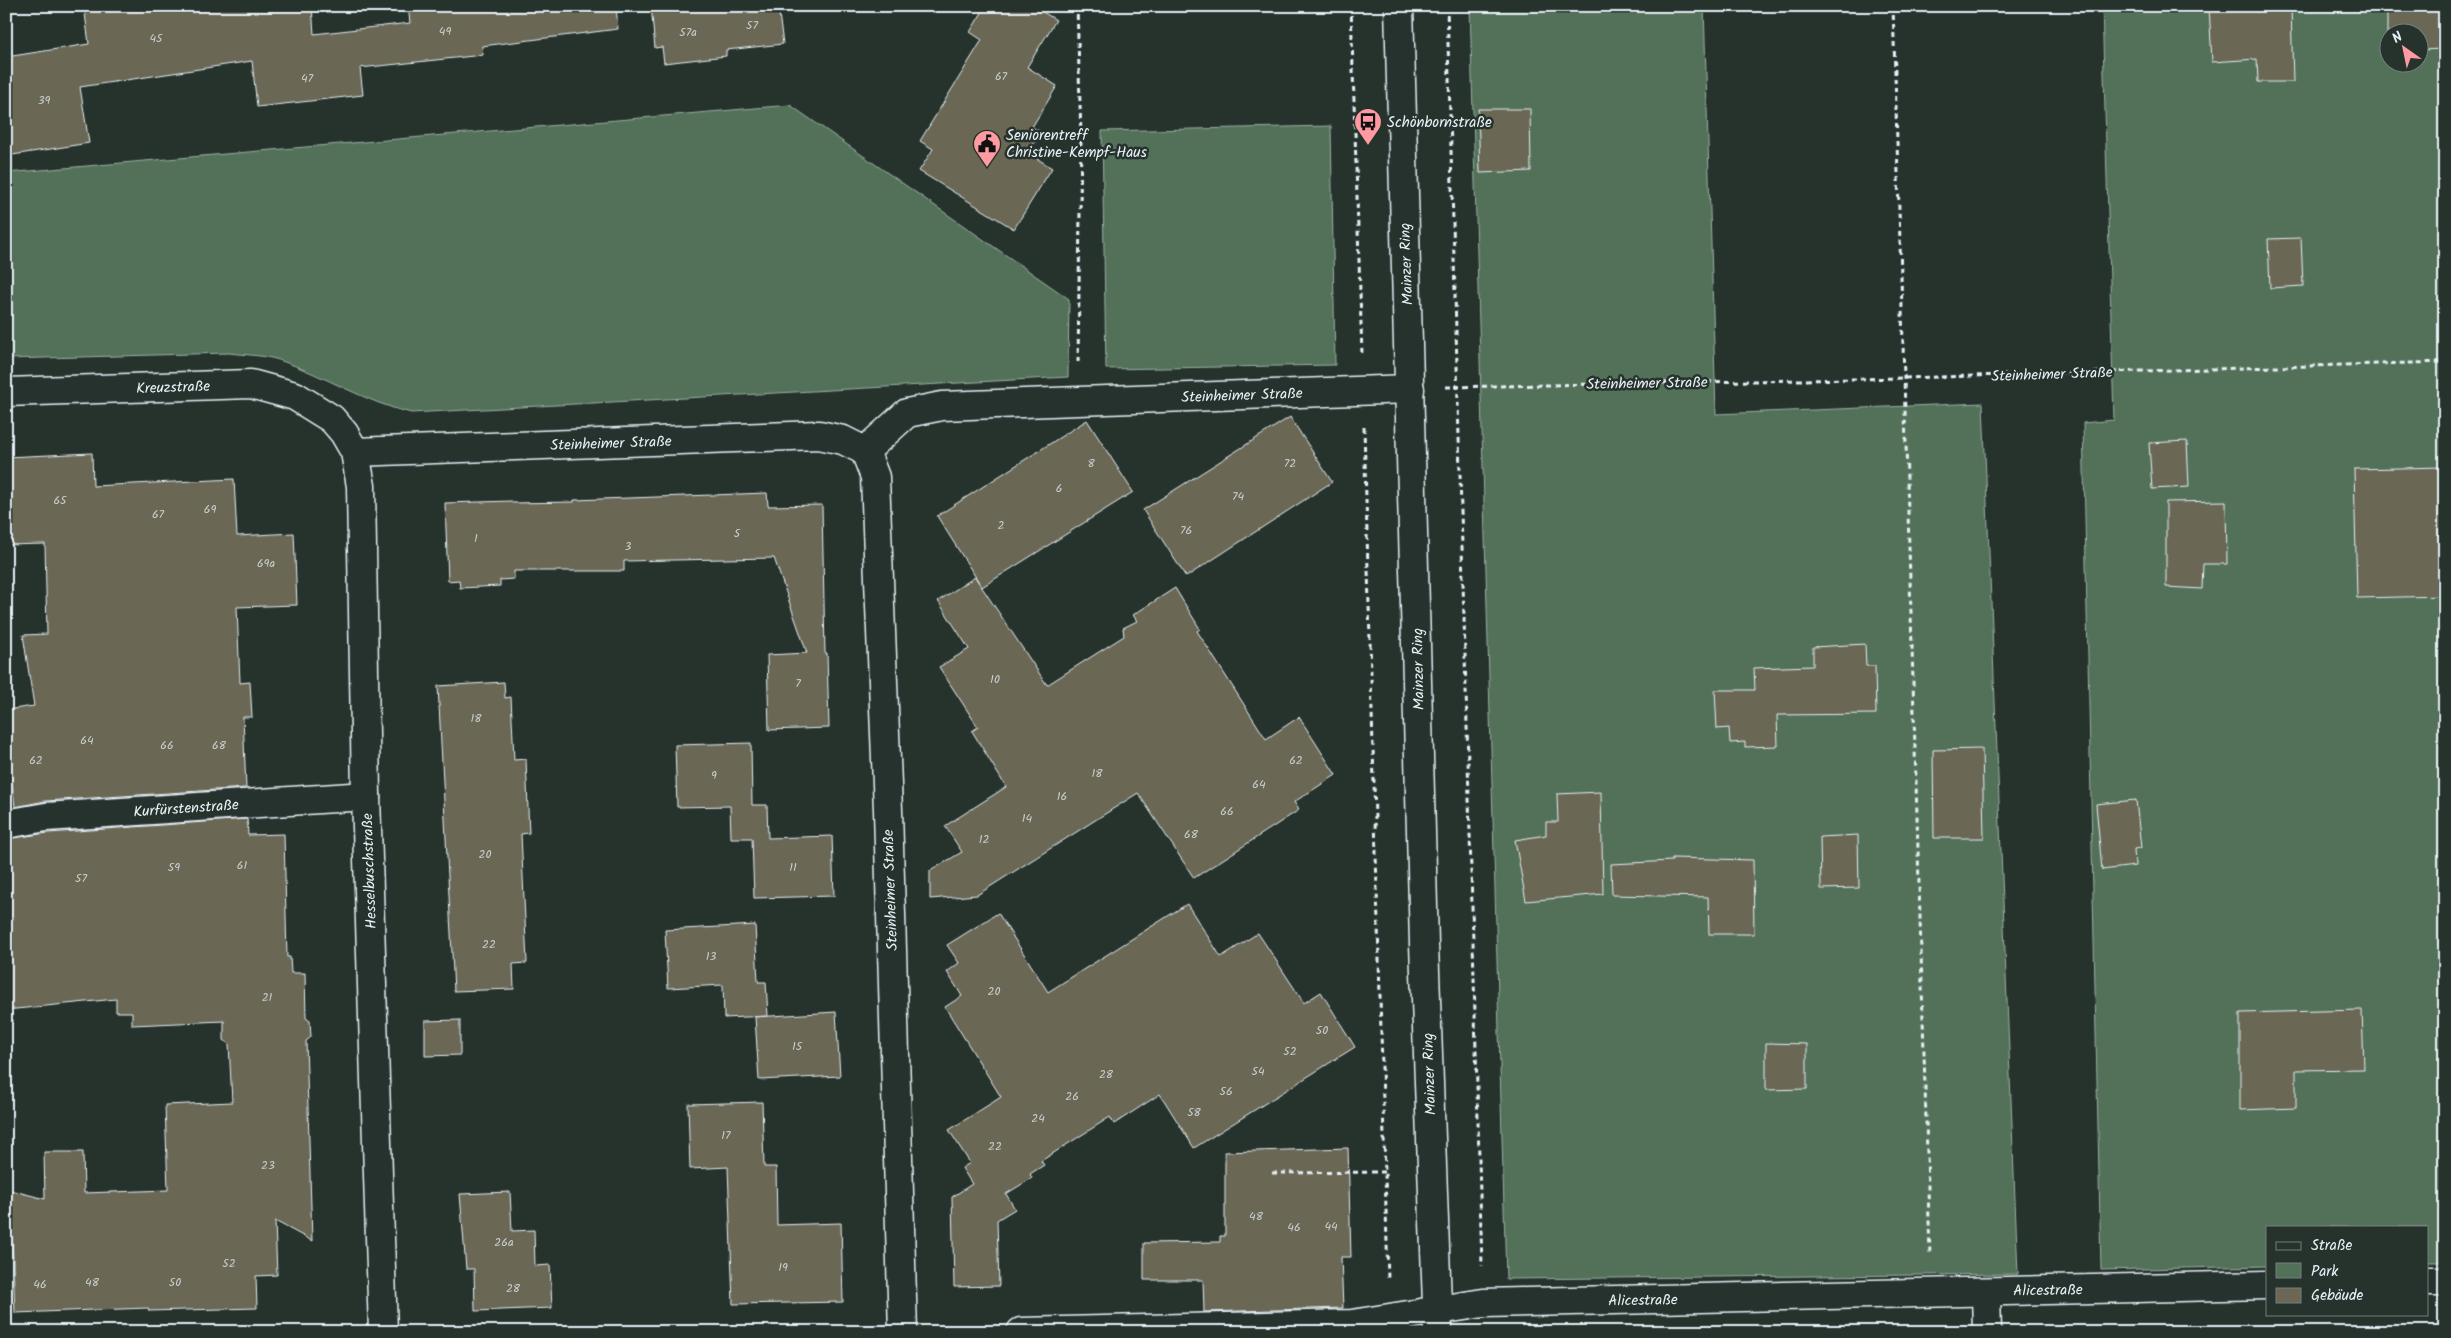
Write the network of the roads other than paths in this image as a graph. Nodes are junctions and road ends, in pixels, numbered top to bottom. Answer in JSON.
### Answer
{"nodes":[{"id":1,"x":1399,"y":6,"type":"edge"},
{"id":2,"x":1410,"y":389,"type":"junction"},
{"id":3,"x":6,"y":392,"type":"edge"},
{"id":4,"x":332,"y":419,"type":"joint"},
{"id":5,"x":865,"y":451,"type":"junction"},
{"id":6,"x":355,"y":452,"type":"junction"},
{"id":7,"x":366,"y":796,"type":"junction"},
{"id":8,"x":6,"y":824,"type":"edge"},
{"id":9,"x":2428,"y":1281,"type":"edge"},
{"id":10,"x":2445,"y":1281,"type":"edge"},
{"id":11,"x":2266,"y":1285,"type":"edge"},
{"id":12,"x":1986,"y":1292,"type":"junction"},
{"id":13,"x":1437,"y":1321,"type":"edge"},
{"id":14,"x":383,"y":1332,"type":"edge"},
{"id":15,"x":903,"y":1332,"type":"edge"},
{"id":16,"x":1021,"y":1332,"type":"edge"},
{"id":17,"x":1987,"y":1332,"type":"edge"}],
"edges":[{"from":1,"to":2,"type":"street","name":"Mainzer Ring"},
{"from":2,"to":5,"type":"street","name":"Steinheimer Straße"},
{"from":2,"to":13,"type":"street","name":"Mainzer Ring"},
{"from":3,"to":4,"type":"street","name":"Kreuzstraße"},
{"from":4,"to":6,"type":"street","name":"Hesselbuschstraße"},
{"from":5,"to":6,"type":"street","name":"Steinheimer Straße"},
{"from":5,"to":15,"type":"street","name":"Steinheimer Straße"},
{"from":6,"to":7,"type":"street","name":"Hesselbuschstraße"},
{"from":7,"to":8,"type":"street","name":"Kurfürstenstraße"},
{"from":7,"to":14,"type":"street","name":"Hesselbuschstraße"},
{"from":9,"to":10,"type":"street"},
{"from":11,"to":12,"type":"street","name":"Alicestraße"},
{"from":12,"to":13,"type":"street","name":"Alicestraße"},
{"from":12,"to":17,"type":"street"},
{"from":13,"to":16,"type":"street","name":"Alicestraße"}]}
